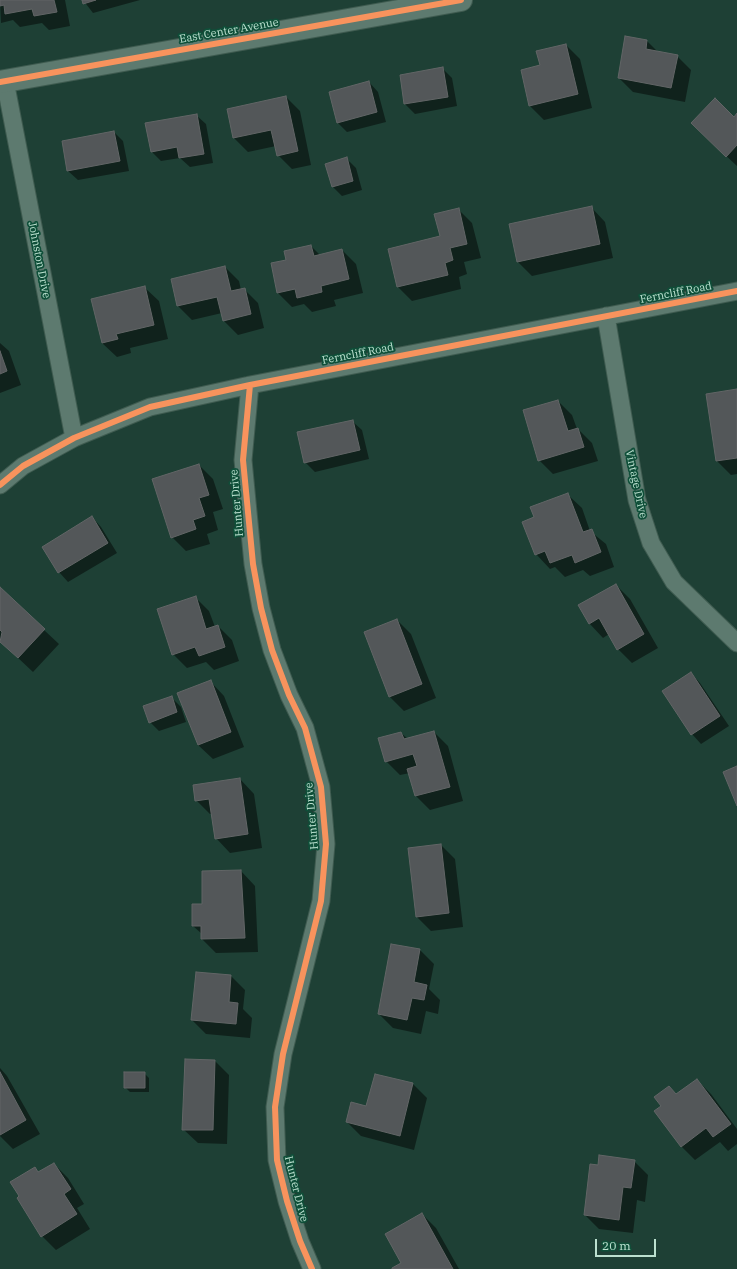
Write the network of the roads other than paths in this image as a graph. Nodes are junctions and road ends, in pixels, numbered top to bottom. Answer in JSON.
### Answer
{"nodes":[{"id":1,"x":461,"y":0,"type":"edge"},
{"id":2,"x":3,"y":82,"type":"edge"},
{"id":3,"x":737,"y":291,"type":"edge"},
{"id":4,"x":606,"y":316,"type":"junction"},
{"id":5,"x":250,"y":385,"type":"junction"},
{"id":6,"x":74,"y":438,"type":"junction"},
{"id":7,"x":0,"y":485,"type":"edge"},
{"id":8,"x":737,"y":643,"type":"edge"},
{"id":9,"x":312,"y":1269,"type":"edge"}],
"edges":[{"from":1,"to":2,"type":"street","name":"East Center Avenue"},
{"from":2,"to":6,"type":"street","name":"Johnston Drive"},
{"from":3,"to":4,"type":"street","name":"Ferncliff Road"},
{"from":4,"to":5,"type":"street","name":"Ferncliff Road"},
{"from":4,"to":8,"type":"street","name":"Vintage Drive"},
{"from":5,"to":6,"type":"street","name":"Ferncliff Road"},
{"from":5,"to":9,"type":"street","name":"Hunter Drive"},
{"from":6,"to":7,"type":"street","name":"Ferncliff Road"}]}
